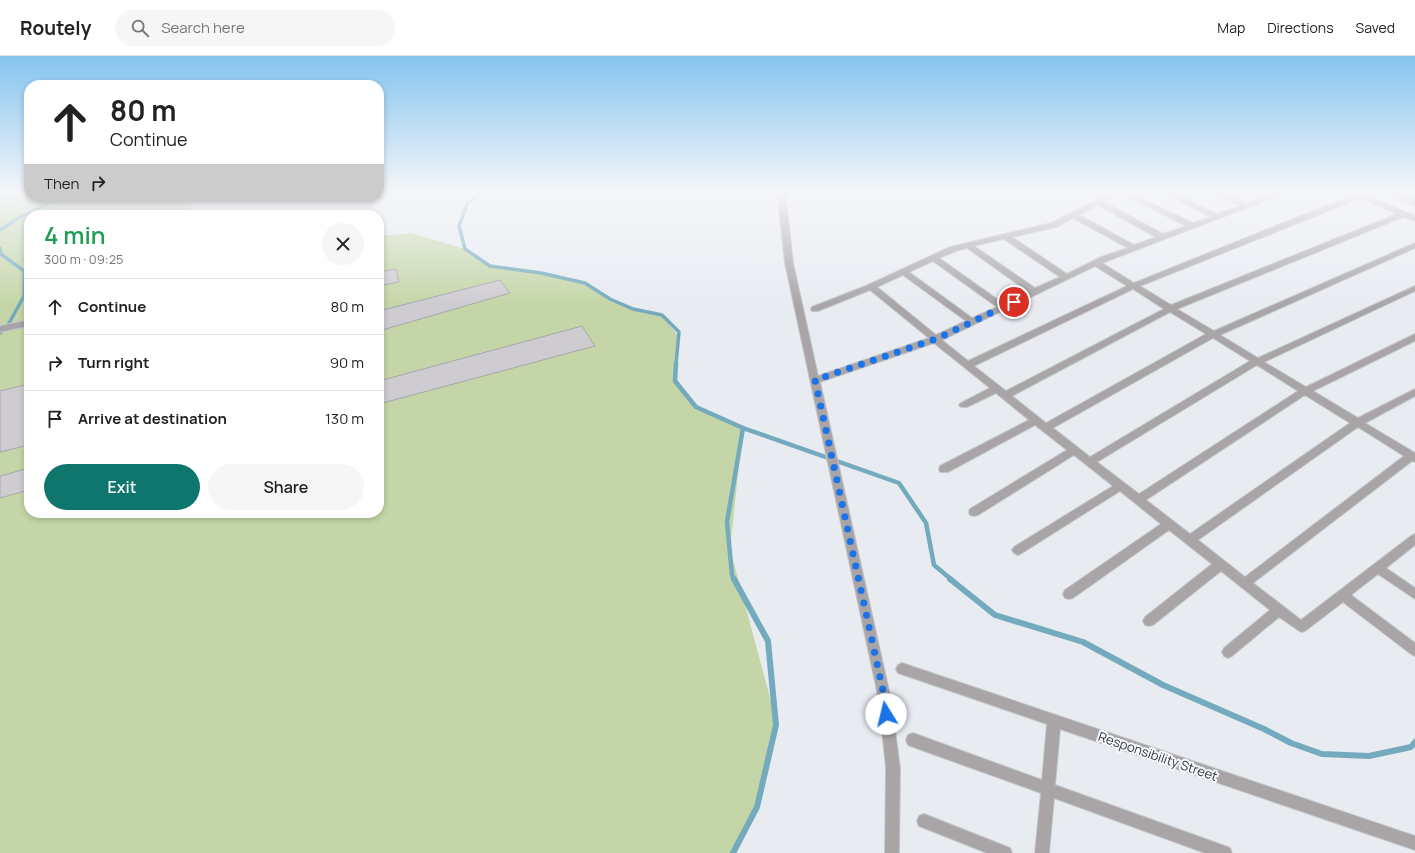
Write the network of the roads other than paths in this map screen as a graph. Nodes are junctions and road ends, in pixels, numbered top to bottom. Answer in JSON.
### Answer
{"nodes":[{"id":1,"x":786,"y":231,"type":"edge"},
{"id":2,"x":1027,"y":231,"type":"edge"},
{"id":3,"x":1103,"y":231,"type":"edge"},
{"id":4,"x":1150,"y":231,"type":"edge"},
{"id":5,"x":1179,"y":231,"type":"edge"},
{"id":6,"x":1269,"y":231,"type":"edge"},
{"id":7,"x":1361,"y":231,"type":"edge"},
{"id":8,"x":1006,"y":236,"type":"junction"},
{"id":9,"x":1162,"y":238,"type":"junction"},
{"id":10,"x":1415,"y":245,"type":"edge"},
{"id":11,"x":969,"y":246,"type":"junction"},
{"id":12,"x":1134,"y":248,"type":"junction"},
{"id":13,"x":934,"y":258,"type":"junction"},
{"id":14,"x":1096,"y":263,"type":"junction"},
{"id":15,"x":903,"y":272,"type":"junction"},
{"id":16,"x":1066,"y":277,"type":"junction"},
{"id":17,"x":1133,"y":286,"type":"junction"},
{"id":18,"x":871,"y":287,"type":"junction"},
{"id":19,"x":1415,"y":288,"type":"edge"},
{"id":20,"x":1035,"y":292,"type":"junction"},
{"id":21,"x":1003,"y":307,"type":"junction"},
{"id":22,"x":816,"y":309,"type":"dead end"},
{"id":23,"x":1170,"y":309,"type":"junction"},
{"id":24,"x":972,"y":322,"type":"junction"},
{"id":25,"x":24,"y":324,"type":"edge"},
{"id":26,"x":0,"y":329,"type":"edge"},
{"id":27,"x":1212,"y":335,"type":"junction"},
{"id":28,"x":1415,"y":337,"type":"edge"},
{"id":29,"x":936,"y":339,"type":"junction"},
{"id":30,"x":1256,"y":362,"type":"junction"},
{"id":31,"x":968,"y":365,"type":"junction"},
{"id":32,"x":815,"y":380,"type":"junction"},
{"id":33,"x":997,"y":388,"type":"junction"},
{"id":34,"x":1305,"y":391,"type":"junction"},
{"id":35,"x":1415,"y":392,"type":"edge"},
{"id":36,"x":1006,"y":396,"type":"junction"},
{"id":37,"x":964,"y":405,"type":"dead end"},
{"id":38,"x":1036,"y":420,"type":"junction"},
{"id":39,"x":1357,"y":423,"type":"junction"},
{"id":40,"x":1046,"y":427,"type":"junction"},
{"id":41,"x":1075,"y":450,"type":"junction"},
{"id":42,"x":1413,"y":457,"type":"edge"},
{"id":43,"x":1089,"y":462,"type":"junction"},
{"id":44,"x":944,"y":469,"type":"dead end"},
{"id":45,"x":1120,"y":486,"type":"junction"},
{"id":46,"x":1138,"y":500,"type":"junction"},
{"id":47,"x":974,"y":512,"type":"dead end"},
{"id":48,"x":1169,"y":524,"type":"junction"},
{"id":49,"x":1189,"y":540,"type":"junction"},
{"id":50,"x":1414,"y":542,"type":"edge"},
{"id":51,"x":1018,"y":550,"type":"dead end"},
{"id":52,"x":1221,"y":564,"type":"junction"},
{"id":53,"x":1378,"y":568,"type":"junction"},
{"id":54,"x":1245,"y":583,"type":"junction"},
{"id":55,"x":1069,"y":594,"type":"dead end"},
{"id":56,"x":1415,"y":594,"type":"edge"},
{"id":57,"x":1342,"y":595,"type":"junction"},
{"id":58,"x":1279,"y":610,"type":"junction"},
{"id":59,"x":1148,"y":621,"type":"dead end"},
{"id":60,"x":1415,"y":650,"type":"edge"},
{"id":61,"x":1228,"y":652,"type":"dead end"},
{"id":62,"x":902,"y":669,"type":"dead end"},
{"id":63,"x":1054,"y":721,"type":"junction"},
{"id":64,"x":913,"y":740,"type":"dead end"},
{"id":65,"x":1048,"y":789,"type":"junction"},
{"id":66,"x":924,"y":821,"type":"dead end"},
{"id":67,"x":1415,"y":843,"type":"edge"},
{"id":68,"x":892,"y":853,"type":"edge"},
{"id":69,"x":1005,"y":853,"type":"edge"},
{"id":70,"x":1042,"y":853,"type":"edge"},
{"id":71,"x":1225,"y":853,"type":"edge"}],
"edges":[{"from":1,"to":32,"type":"street"},
{"from":2,"to":8,"type":"street"},
{"from":3,"to":12,"type":"street"},
{"from":4,"to":9,"type":"street"},
{"from":5,"to":9,"type":"street"},
{"from":6,"to":17,"type":"street"},
{"from":7,"to":23,"type":"street"},
{"from":8,"to":11,"type":"street"},
{"from":8,"to":16,"type":"street"},
{"from":9,"to":12,"type":"street"},
{"from":10,"to":27,"type":"street"},
{"from":11,"to":13,"type":"street"},
{"from":11,"to":20,"type":"street"},
{"from":12,"to":14,"type":"street"},
{"from":13,"to":15,"type":"street"},
{"from":13,"to":21,"type":"street"},
{"from":14,"to":16,"type":"street"},
{"from":14,"to":17,"type":"street"},
{"from":15,"to":18,"type":"street"},
{"from":15,"to":24,"type":"street"},
{"from":16,"to":20,"type":"street"},
{"from":17,"to":23,"type":"street"},
{"from":17,"to":31,"type":"street"},
{"from":18,"to":22,"type":"street"},
{"from":18,"to":29,"type":"street"},
{"from":19,"to":30,"type":"street"},
{"from":20,"to":21,"type":"street"},
{"from":21,"to":24,"type":"street"},
{"from":23,"to":27,"type":"street"},
{"from":23,"to":36,"type":"street"},
{"from":24,"to":29,"type":"street"},
{"from":25,"to":26,"type":"street"},
{"from":27,"to":30,"type":"street"},
{"from":27,"to":40,"type":"street"},
{"from":28,"to":34,"type":"street"},
{"from":29,"to":31,"type":"street"},
{"from":29,"to":32,"type":"street"},
{"from":30,"to":34,"type":"street"},
{"from":30,"to":43,"type":"street"},
{"from":31,"to":33,"type":"street"},
{"from":32,"to":68,"type":"street"},
{"from":33,"to":36,"type":"street"},
{"from":33,"to":37,"type":"street"},
{"from":34,"to":39,"type":"street"},
{"from":34,"to":46,"type":"street"},
{"from":35,"to":39,"type":"street"},
{"from":36,"to":38,"type":"street"},
{"from":38,"to":40,"type":"street"},
{"from":38,"to":44,"type":"street"},
{"from":39,"to":42,"type":"street"},
{"from":39,"to":49,"type":"street"},
{"from":40,"to":41,"type":"street"},
{"from":41,"to":43,"type":"street"},
{"from":41,"to":47,"type":"street"},
{"from":42,"to":54,"type":"street"},
{"from":43,"to":45,"type":"street"},
{"from":45,"to":46,"type":"street"},
{"from":45,"to":51,"type":"street"},
{"from":46,"to":48,"type":"street"},
{"from":48,"to":49,"type":"street"},
{"from":48,"to":55,"type":"street"},
{"from":49,"to":52,"type":"street"},
{"from":50,"to":53,"type":"street"},
{"from":52,"to":54,"type":"street"},
{"from":52,"to":59,"type":"street"},
{"from":53,"to":56,"type":"street"},
{"from":53,"to":57,"type":"street"},
{"from":54,"to":58,"type":"street"},
{"from":57,"to":58,"type":"street"},
{"from":57,"to":60,"type":"street"},
{"from":58,"to":61,"type":"street"},
{"from":62,"to":63,"type":"street","name":"Responsibility Street"},
{"from":63,"to":65,"type":"street"},
{"from":63,"to":67,"type":"street","name":"Responsibility Street"},
{"from":64,"to":65,"type":"street"},
{"from":65,"to":70,"type":"street"},
{"from":65,"to":71,"type":"street"},
{"from":66,"to":69,"type":"street"}]}
